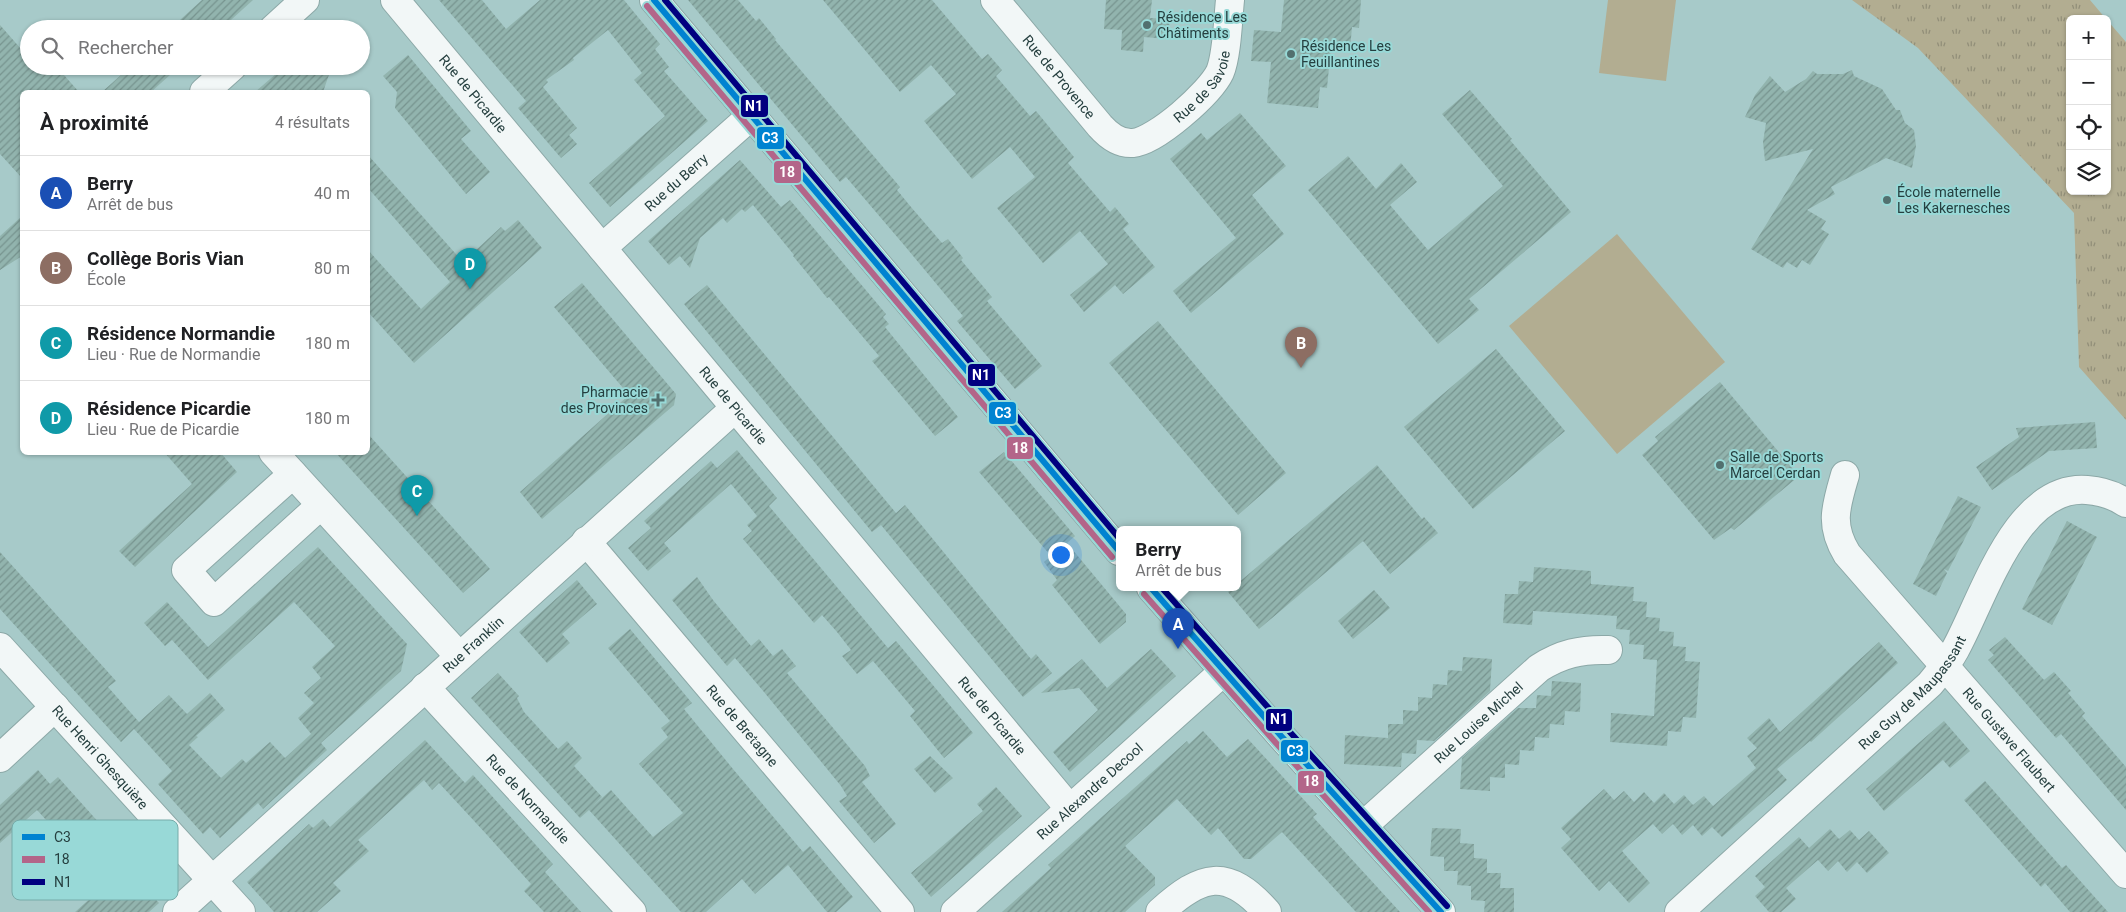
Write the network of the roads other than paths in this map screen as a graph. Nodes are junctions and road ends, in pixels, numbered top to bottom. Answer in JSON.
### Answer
{"nodes":[{"id":1,"x":305,"y":0,"type":"edge"},
{"id":2,"x":395,"y":0,"type":"edge"},
{"id":3,"x":654,"y":0,"type":"edge"},
{"id":4,"x":995,"y":0,"type":"edge"},
{"id":5,"x":1230,"y":0,"type":"edge"},
{"id":6,"x":283,"y":20,"type":"edge"},
{"id":7,"x":223,"y":75,"type":"edge"},
{"id":8,"x":206,"y":90,"type":"edge"},
{"id":9,"x":751,"y":116,"type":"junction"},
{"id":10,"x":1132,"y":143,"type":"joint"},
{"id":11,"x":602,"y":248,"type":"junction"},
{"id":12,"x":734,"y":409,"type":"junction"},
{"id":13,"x":276,"y":455,"type":"edge"},
{"id":14,"x":293,"y":474,"type":"junction"},
{"id":15,"x":1845,"y":475,"type":"dead end"},
{"id":16,"x":2126,"y":503,"type":"edge"},
{"id":17,"x":321,"y":505,"type":"junction"},
{"id":18,"x":586,"y":541,"type":"junction"},
{"id":19,"x":1116,"y":547,"type":"edge"},
{"id":20,"x":1153,"y":591,"type":"edge"},
{"id":21,"x":0,"y":647,"type":"edge"},
{"id":22,"x":1608,"y":650,"type":"dead end"},
{"id":23,"x":459,"y":656,"type":"junction"},
{"id":24,"x":1944,"y":667,"type":"junction"},
{"id":25,"x":1224,"y":671,"type":"junction"},
{"id":26,"x":425,"y":687,"type":"junction"},
{"id":27,"x":55,"y":707,"type":"junction"},
{"id":28,"x":0,"y":758,"type":"edge"},
{"id":29,"x":1070,"y":809,"type":"junction"},
{"id":30,"x":158,"y":820,"type":"edge"},
{"id":31,"x":1363,"y":826,"type":"junction"},
{"id":32,"x":178,"y":843,"type":"edge"},
{"id":33,"x":2126,"y":874,"type":"edge"},
{"id":34,"x":212,"y":880,"type":"junction"},
{"id":35,"x":177,"y":912,"type":"edge"},
{"id":36,"x":241,"y":912,"type":"edge"},
{"id":37,"x":632,"y":912,"type":"edge"},
{"id":38,"x":900,"y":912,"type":"edge"},
{"id":39,"x":956,"y":912,"type":"edge"},
{"id":40,"x":1160,"y":912,"type":"edge"},
{"id":41,"x":1268,"y":912,"type":"edge"},
{"id":42,"x":1441,"y":912,"type":"edge"},
{"id":43,"x":1680,"y":912,"type":"edge"}],
"edges":[{"from":1,"to":6,"type":"street"},
{"from":2,"to":11,"type":"street","name":"Rue de Picardie"},
{"from":3,"to":9,"type":"street"},
{"from":4,"to":10,"type":"street","name":"Rue de Provence"},
{"from":5,"to":10,"type":"street","name":"Rue de Savoie"},
{"from":7,"to":8,"type":"street"},
{"from":9,"to":11,"type":"street","name":"Rue du Berry"},
{"from":9,"to":19,"type":"street"},
{"from":11,"to":12,"type":"street","name":"Rue de Picardie"},
{"from":12,"to":18,"type":"street","name":"Rue Franklin"},
{"from":12,"to":29,"type":"street","name":"Rue de Picardie"},
{"from":13,"to":14,"type":"street"},
{"from":14,"to":17,"type":"street"},
{"from":14,"to":17,"type":"street"},
{"from":15,"to":24,"type":"street","name":"Rue Gustave Flaubert"},
{"from":16,"to":24,"type":"street","name":"Rue Guy de Maupassant"},
{"from":17,"to":23,"type":"street"},
{"from":18,"to":23,"type":"street","name":"Rue Franklin"},
{"from":18,"to":38,"type":"street","name":"Rue de Bretagne"},
{"from":20,"to":25,"type":"street"},
{"from":21,"to":27,"type":"street","name":"Rue Henri Ghesquière"},
{"from":22,"to":31,"type":"street","name":"Rue Louise Michel"},
{"from":23,"to":26,"type":"street","name":"Rue Franklin"},
{"from":24,"to":33,"type":"street","name":"Rue Gustave Flaubert"},
{"from":24,"to":43,"type":"street","name":"Rue Guy de Maupassant"},
{"from":25,"to":29,"type":"street","name":"Rue Alexandre Decool"},
{"from":25,"to":31,"type":"street"},
{"from":26,"to":34,"type":"street","name":"Rue Franklin"},
{"from":26,"to":37,"type":"street","name":"Rue de Normandie"},
{"from":27,"to":28,"type":"street"},
{"from":27,"to":30,"type":"street","name":"Rue Henri Ghesquière"},
{"from":29,"to":39,"type":"street","name":"Rue Alexandre Decool"},
{"from":31,"to":42,"type":"street"},
{"from":32,"to":34,"type":"street","name":"Rue Henri Ghesquière"},
{"from":34,"to":35,"type":"street","name":"Rue Franklin"},
{"from":34,"to":36,"type":"street","name":"Rue Henri Ghesquière"},
{"from":40,"to":41,"type":"street"}]}
